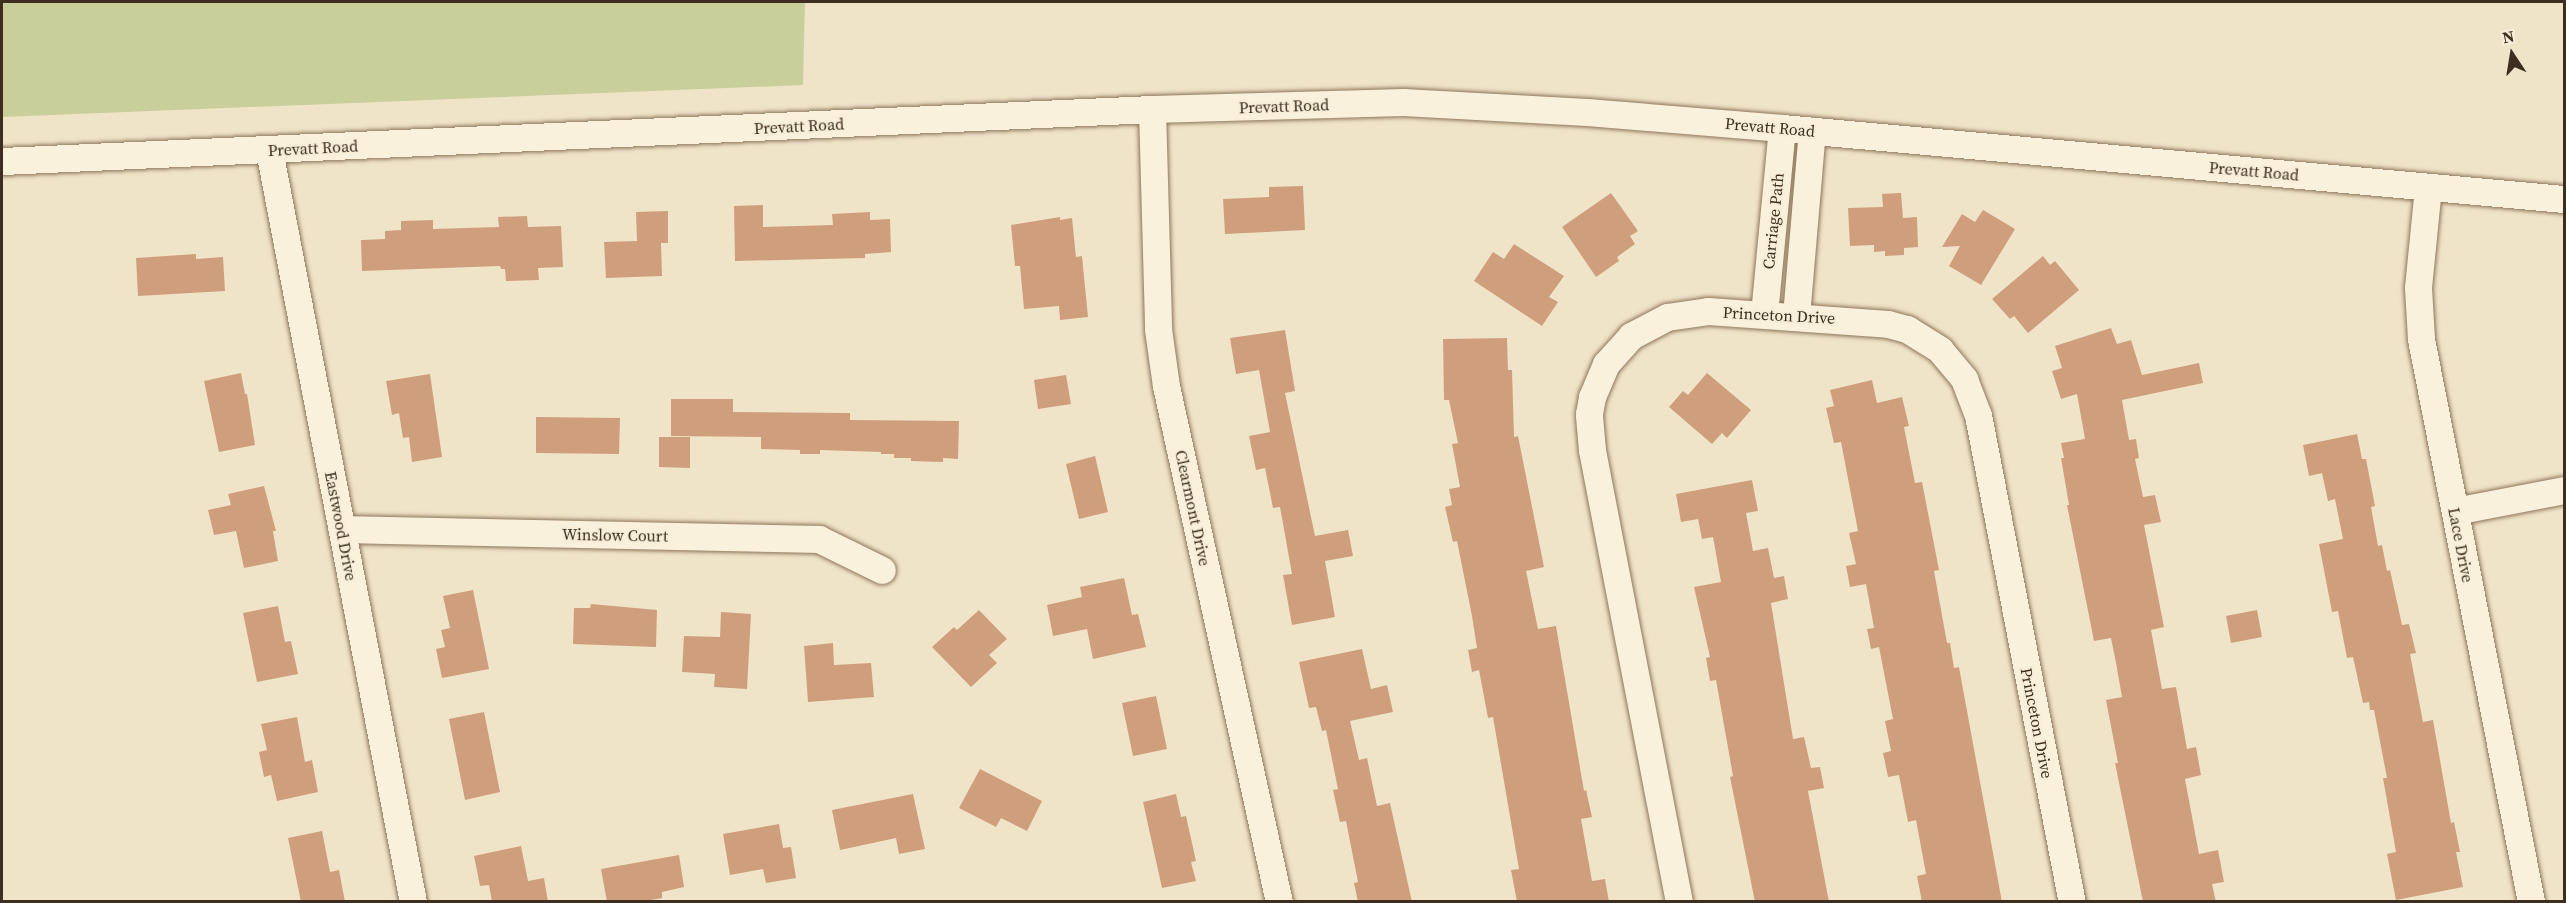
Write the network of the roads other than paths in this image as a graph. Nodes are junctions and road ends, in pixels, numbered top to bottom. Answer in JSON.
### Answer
{"nodes":[{"id":1,"x":1152,"y":109,"type":"junction"},
{"id":2,"x":1782,"y":128,"type":"junction"},
{"id":3,"x":1812,"y":131,"type":"junction"},
{"id":4,"x":269,"y":150,"type":"junction"},
{"id":5,"x":2,"y":161,"type":"edge"},
{"id":6,"x":2428,"y":187,"type":"junction"},
{"id":7,"x":2565,"y":199,"type":"edge"},
{"id":8,"x":1764,"y":314,"type":"junction"},
{"id":9,"x":1796,"y":316,"type":"junction"},
{"id":10,"x":2565,"y":490,"type":"edge"},
{"id":11,"x":2455,"y":511,"type":"junction"},
{"id":12,"x":342,"y":529,"type":"junction"},
{"id":13,"x":882,"y":570,"type":"dead end"},
{"id":14,"x":413,"y":902,"type":"edge"},
{"id":15,"x":1279,"y":902,"type":"edge"},
{"id":16,"x":1679,"y":902,"type":"edge"},
{"id":17,"x":2072,"y":902,"type":"edge"},
{"id":18,"x":2531,"y":902,"type":"edge"}],
"edges":[{"from":1,"to":2,"type":"street","name":"Prevatt Road"},
{"from":1,"to":4,"type":"street","name":"Prevatt Road"},
{"from":1,"to":15,"type":"street","name":"Clearmont Drive"},
{"from":2,"to":3,"type":"street","name":"Prevatt Road"},
{"from":2,"to":8,"type":"street","name":"Carriage Path"},
{"from":3,"to":6,"type":"street","name":"Prevatt Road"},
{"from":3,"to":9,"type":"street","name":"Carriage Path"},
{"from":4,"to":5,"type":"street","name":"Prevatt Road"},
{"from":4,"to":12,"type":"street","name":"Eastwood Drive"},
{"from":6,"to":7,"type":"street","name":"Prevatt Road"},
{"from":6,"to":11,"type":"street","name":"Lace Drive"},
{"from":8,"to":9,"type":"street","name":"Princeton Drive"},
{"from":8,"to":16,"type":"street","name":"Princeton Drive"},
{"from":9,"to":17,"type":"street","name":"Princeton Drive"},
{"from":10,"to":11,"type":"street"},
{"from":11,"to":18,"type":"street","name":"Lace Drive"},
{"from":12,"to":13,"type":"street","name":"Winslow Court"},
{"from":12,"to":14,"type":"street","name":"Eastwood Drive"}]}
